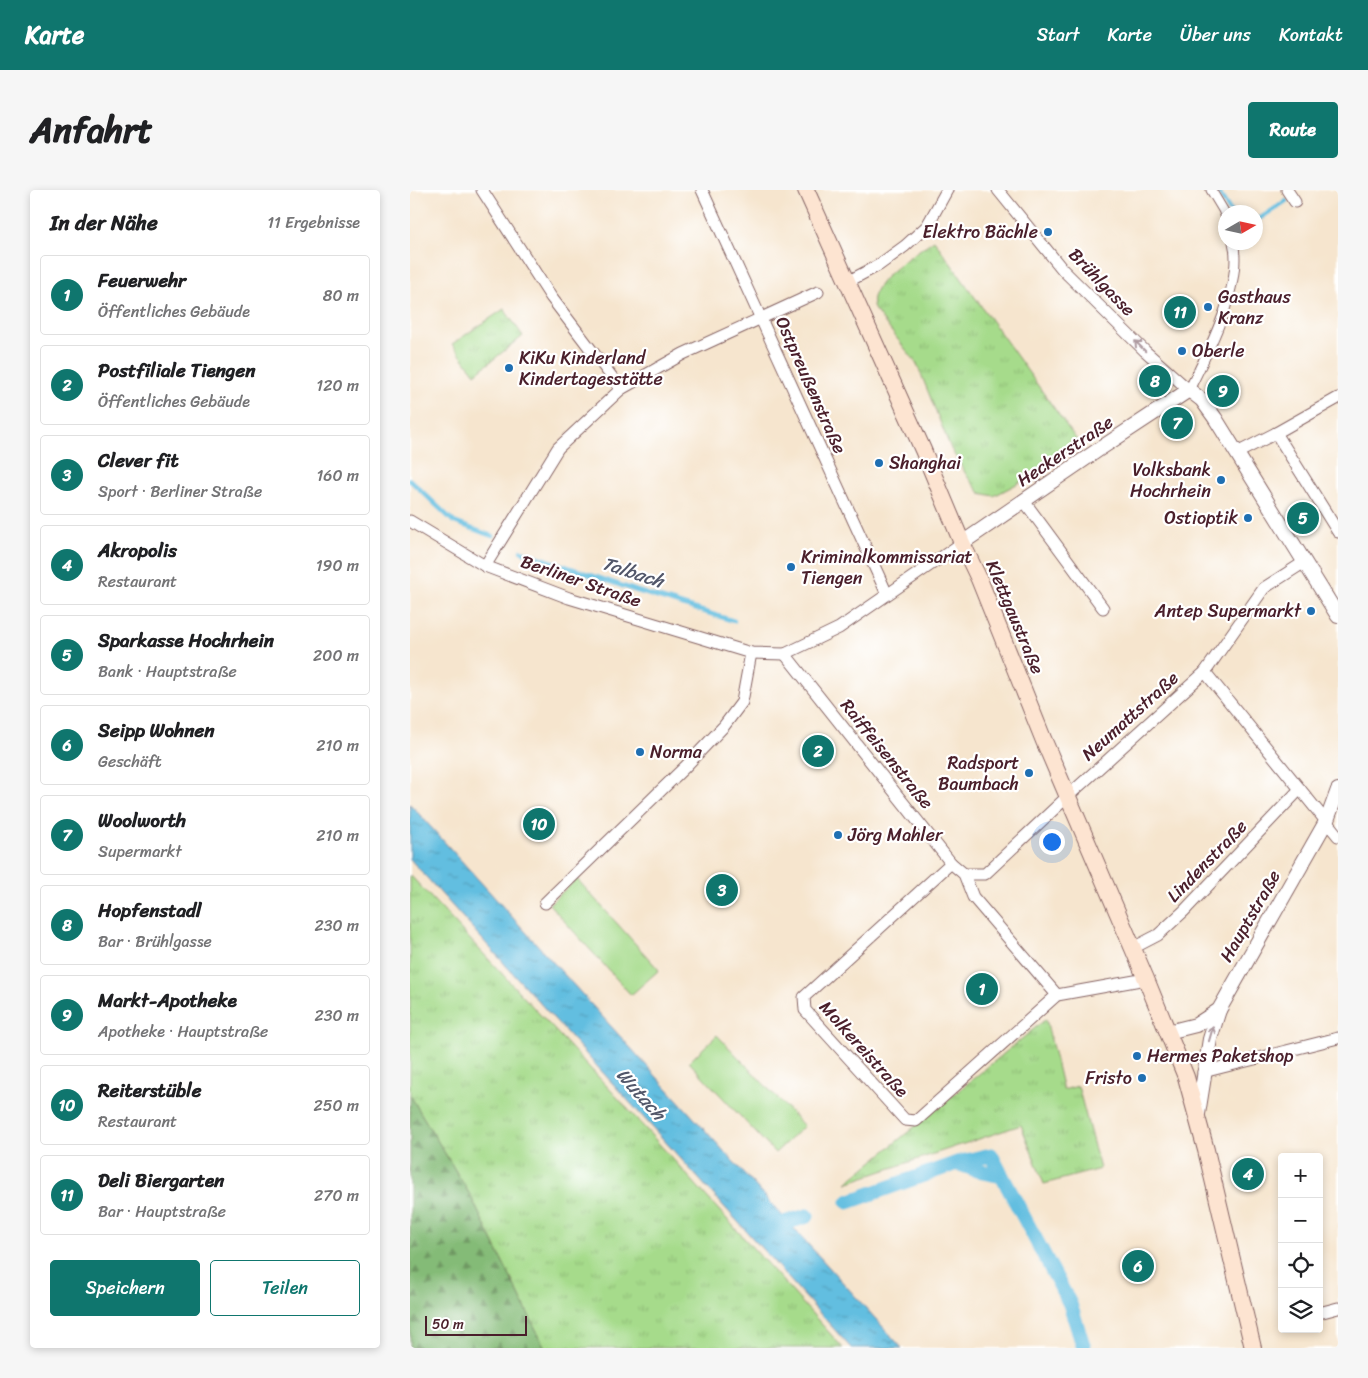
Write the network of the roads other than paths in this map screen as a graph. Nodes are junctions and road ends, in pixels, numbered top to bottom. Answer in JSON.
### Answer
{"nodes":[{"id":1,"x":482,"y":190,"type":"edge"},
{"id":2,"x":702,"y":190,"type":"edge"},
{"id":3,"x":806,"y":190,"type":"edge"},
{"id":4,"x":946,"y":190,"type":"edge"},
{"id":5,"x":998,"y":190,"type":"edge"},
{"id":6,"x":1211,"y":190,"type":"edge"},
{"id":7,"x":1287,"y":190,"type":"edge"},
{"id":8,"x":1295,"y":202,"type":"dead end"},
{"id":9,"x":1221,"y":205,"type":"edge"},
{"id":10,"x":1234,"y":250,"type":"edge"},
{"id":11,"x":848,"y":281,"type":"junction"},
{"id":12,"x":818,"y":292,"type":"dead end"},
{"id":13,"x":761,"y":317,"type":"junction"},
{"id":14,"x":621,"y":389,"type":"junction"},
{"id":15,"x":1189,"y":390,"type":"junction"},
{"id":16,"x":1336,"y":402,"type":"edge"},
{"id":17,"x":1276,"y":433,"type":"junction"},
{"id":18,"x":1237,"y":453,"type":"junction"},
{"id":19,"x":1024,"y":501,"type":"junction"},
{"id":20,"x":410,"y":521,"type":"edge"},
{"id":21,"x":1338,"y":532,"type":"edge"},
{"id":22,"x":962,"y":543,"type":"junction"},
{"id":23,"x":1304,"y":563,"type":"junction"},
{"id":24,"x":485,"y":566,"type":"junction"},
{"id":25,"x":888,"y":594,"type":"junction"},
{"id":26,"x":1103,"y":608,"type":"dead end"},
{"id":27,"x":1338,"y":616,"type":"edge"},
{"id":28,"x":751,"y":653,"type":"junction"},
{"id":29,"x":785,"y":654,"type":"junction"},
{"id":30,"x":1205,"y":672,"type":"junction"},
{"id":31,"x":1300,"y":789,"type":"junction"},
{"id":32,"x":1338,"y":790,"type":"edge"},
{"id":33,"x":1068,"y":796,"type":"junction"},
{"id":34,"x":1327,"y":820,"type":"junction"},
{"id":35,"x":1338,"y":836,"type":"edge"},
{"id":36,"x":951,"y":863,"type":"junction"},
{"id":37,"x":964,"y":874,"type":"junction"},
{"id":38,"x":545,"y":903,"type":"dead end"},
{"id":39,"x":1133,"y":948,"type":"junction"},
{"id":40,"x":1146,"y":979,"type":"junction"},
{"id":41,"x":1057,"y":995,"type":"junction"},
{"id":42,"x":1219,"y":1010,"type":"junction"},
{"id":43,"x":1168,"y":1032,"type":"junction"},
{"id":44,"x":1338,"y":1038,"type":"edge"},
{"id":45,"x":1204,"y":1072,"type":"junction"},
{"id":46,"x":1197,"y":1117,"type":"junction"},
{"id":47,"x":1338,"y":1308,"type":"edge"},
{"id":48,"x":1323,"y":1312,"type":"edge"},
{"id":49,"x":1253,"y":1348,"type":"edge"}],
"edges":[{"from":1,"to":14,"type":"street"},
{"from":2,"to":13,"type":"street","name":"Ostpreußenstraße"},
{"from":3,"to":11,"type":"main road","name":"Klettgaustraße"},
{"from":4,"to":11,"type":"street"},
{"from":15,"to":5,"type":"street","name":"Brühlgasse","one_way":true},
{"from":6,"to":9,"type":"street"},
{"from":7,"to":8,"type":"street"},
{"from":10,"to":15,"type":"street"},
{"from":11,"to":22,"type":"main road","name":"Klettgaustraße"},
{"from":12,"to":13,"type":"street"},
{"from":13,"to":14,"type":"street"},
{"from":13,"to":25,"type":"street","name":"Ostpreußenstraße"},
{"from":14,"to":24,"type":"street"},
{"from":15,"to":18,"type":"street"},
{"from":15,"to":19,"type":"street","name":"Heckerstraße"},
{"from":16,"to":17,"type":"street"},
{"from":17,"to":18,"type":"street"},
{"from":17,"to":21,"type":"street"},
{"from":18,"to":23,"type":"street"},
{"from":19,"to":22,"type":"street","name":"Heckerstraße"},
{"from":19,"to":26,"type":"street"},
{"from":20,"to":24,"type":"street","name":"Berliner Straße"},
{"from":22,"to":25,"type":"street","name":"Berliner Straße"},
{"from":22,"to":33,"type":"main road","name":"Klettgaustraße"},
{"from":23,"to":27,"type":"street"},
{"from":23,"to":30,"type":"street","name":"Neumattstraße"},
{"from":24,"to":28,"type":"street","name":"Berliner Straße"},
{"from":25,"to":29,"type":"street","name":"Berliner Straße"},
{"from":28,"to":29,"type":"street","name":"Berliner Straße"},
{"from":28,"to":38,"type":"street"},
{"from":29,"to":36,"type":"street","name":"Raiffeisenstraße"},
{"from":30,"to":31,"type":"street"},
{"from":30,"to":33,"type":"street","name":"Neumattstraße"},
{"from":31,"to":34,"type":"street"},
{"from":31,"to":39,"type":"street","name":"Lindenstraße"},
{"from":32,"to":34,"type":"street","name":"Hauptstraße"},
{"from":33,"to":37,"type":"street","name":"Neumattstraße"},
{"from":33,"to":39,"type":"main road","name":"Klettgaustraße"},
{"from":34,"to":35,"type":"street"},
{"from":34,"to":42,"type":"street","name":"Hauptstraße"},
{"from":36,"to":37,"type":"street","name":"Raiffeisenstraße"},
{"from":36,"to":41,"type":"street","name":"Molkereistraße"},
{"from":37,"to":41,"type":"street"},
{"from":39,"to":40,"type":"main road","name":"Klettgaustraße"},
{"from":40,"to":41,"type":"street"},
{"from":40,"to":43,"type":"main road","name":"Klettgaustraße"},
{"from":42,"to":43,"type":"street","name":"Hauptstraße"},
{"from":45,"to":42,"type":"street","one_way":true},
{"from":43,"to":46,"type":"main road","name":"Klettgaustraße"},
{"from":44,"to":45,"type":"street"},
{"from":45,"to":46,"type":"street"},
{"from":46,"to":49,"type":"main road","name":"Klettgaustraße"},
{"from":47,"to":48,"type":"street"}]}
